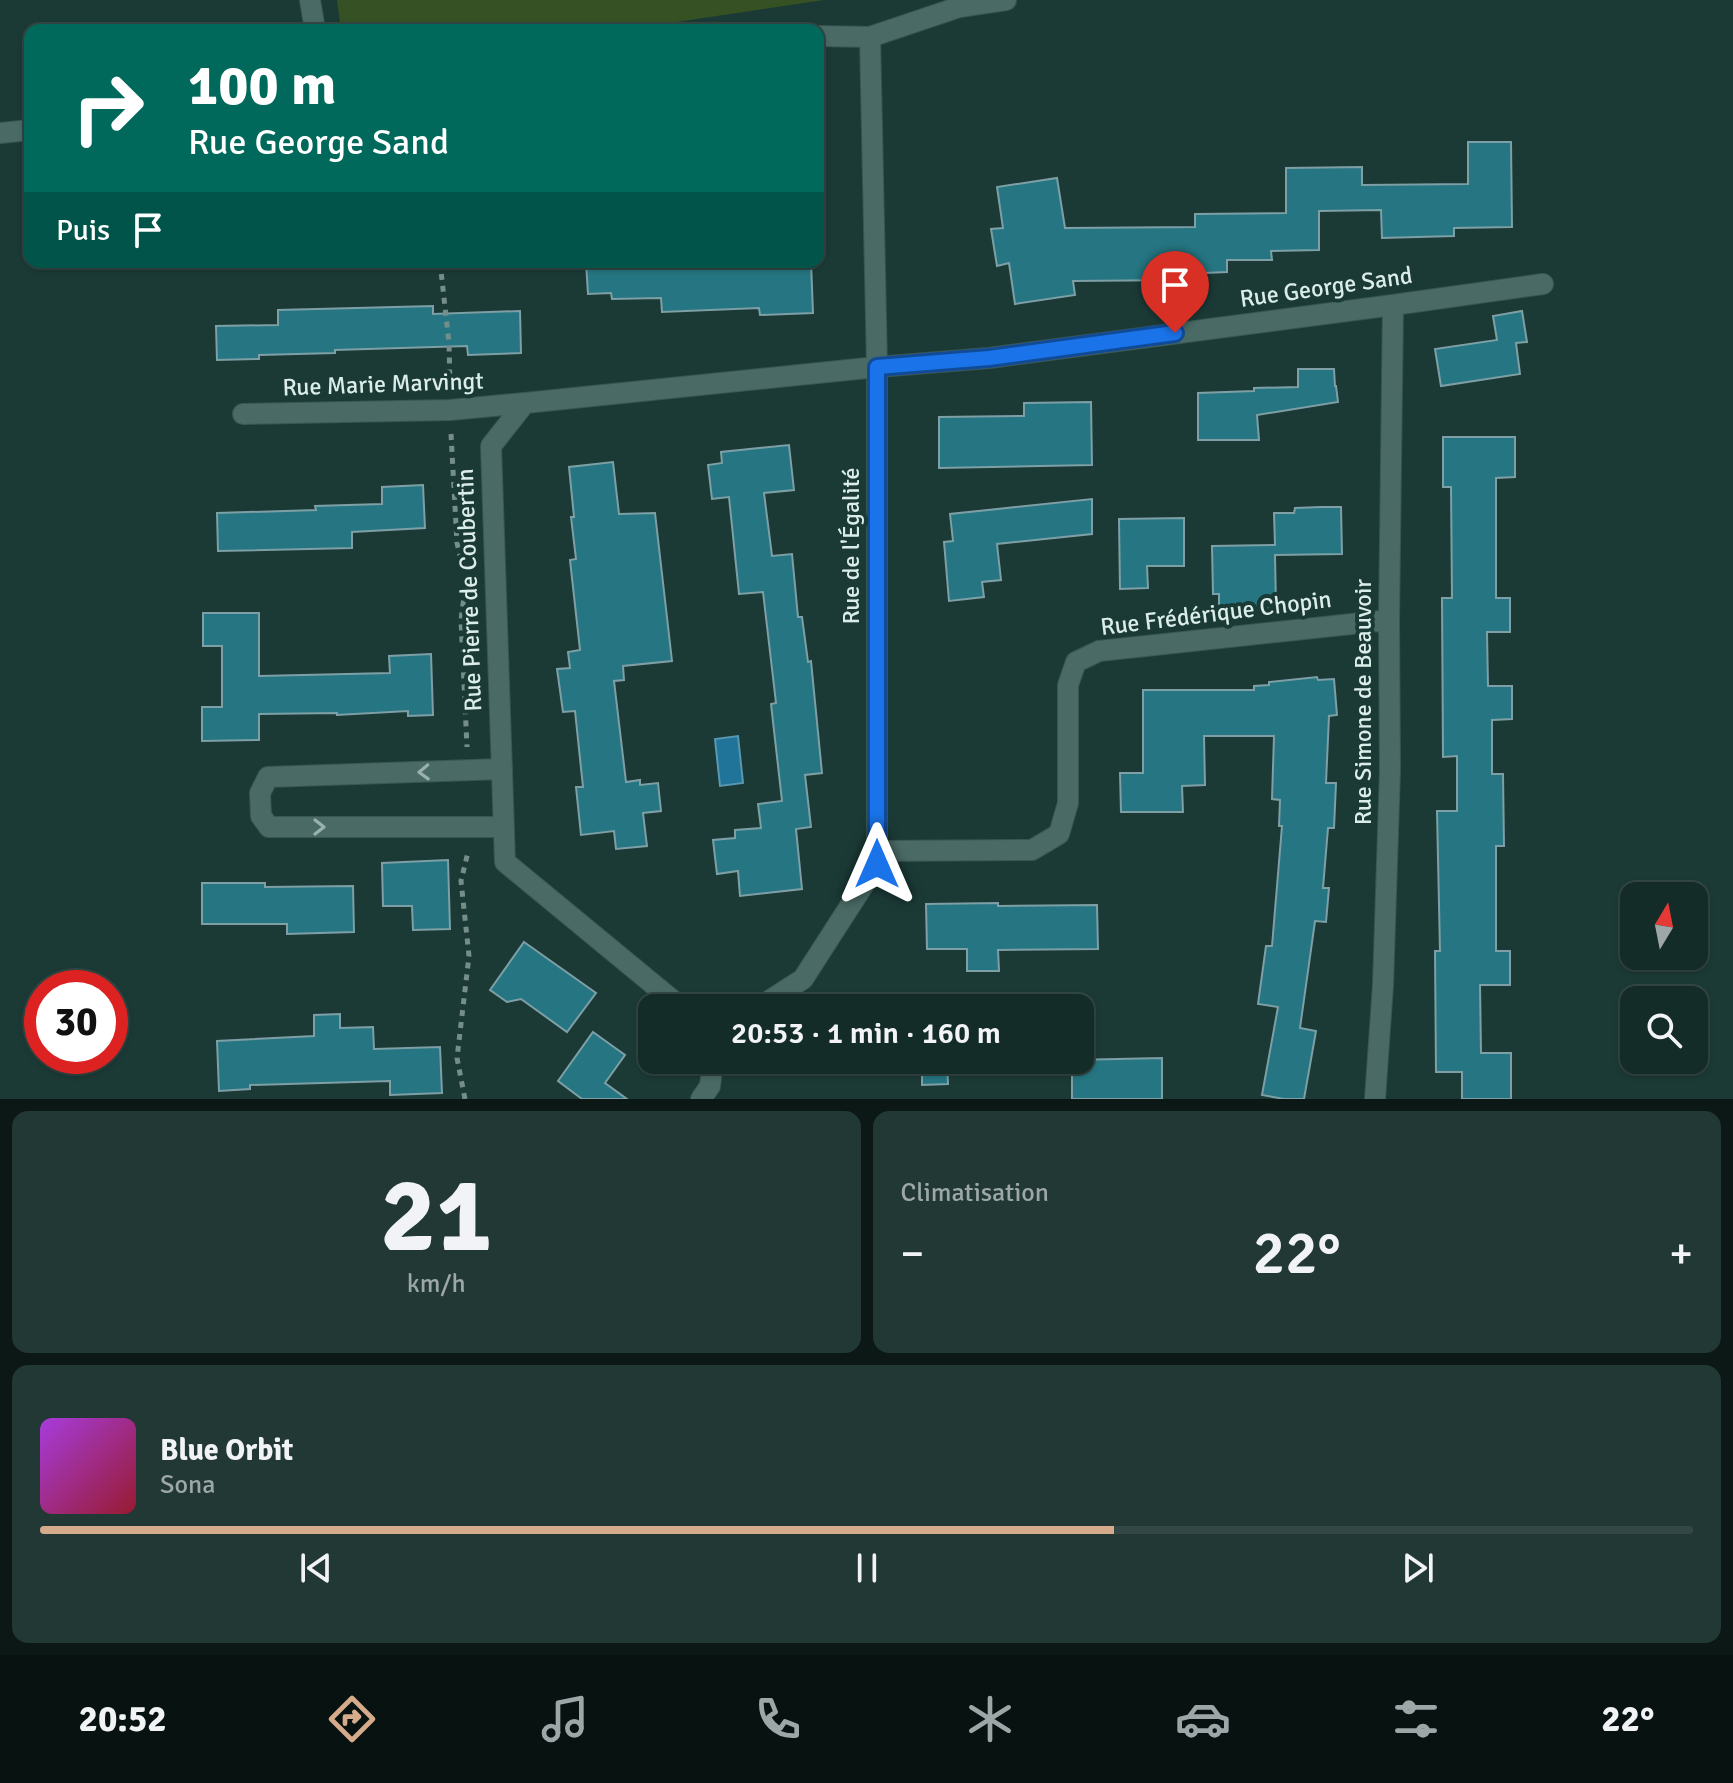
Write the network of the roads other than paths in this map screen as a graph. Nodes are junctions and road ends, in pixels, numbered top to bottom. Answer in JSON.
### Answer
{"nodes":[{"id":1,"x":310,"y":0,"type":"edge"},
{"id":2,"x":1006,"y":0,"type":"edge"},
{"id":3,"x":314,"y":24,"type":"edge"},
{"id":4,"x":824,"y":36,"type":"edge"},
{"id":5,"x":870,"y":37,"type":"junction"},
{"id":6,"x":24,"y":131,"type":"edge"},
{"id":7,"x":0,"y":133,"type":"edge"},
{"id":8,"x":1543,"y":284,"type":"dead end"},
{"id":9,"x":1393,"y":305,"type":"junction"},
{"id":10,"x":877,"y":367,"type":"junction"},
{"id":11,"x":525,"y":403,"type":"junction"},
{"id":12,"x":243,"y":414,"type":"dead end"},
{"id":13,"x":1389,"y":620,"type":"junction"},
{"id":14,"x":502,"y":769,"type":"junction"},
{"id":15,"x":503,"y":827,"type":"junction"},
{"id":16,"x":877,"y":851,"type":"junction"},
{"id":17,"x":665,"y":994,"type":"edge"},
{"id":18,"x":780,"y":994,"type":"edge"},
{"id":19,"x":711,"y":1074,"type":"edge"},
{"id":20,"x":701,"y":1099,"type":"edge"},
{"id":21,"x":1375,"y":1099,"type":"edge"}],
"edges":[{"from":1,"to":3,"type":"street"},
{"from":2,"to":5,"type":"street"},
{"from":4,"to":5,"type":"street"},
{"from":5,"to":10,"type":"street","name":"Rue de l'Égalité"},
{"from":6,"to":7,"type":"street"},
{"from":8,"to":9,"type":"street","name":"Rue George Sand"},
{"from":9,"to":10,"type":"street","name":"Rue George Sand"},
{"from":9,"to":13,"type":"street","name":"Rue Simone de Beauvoir"},
{"from":10,"to":11,"type":"street"},
{"from":10,"to":16,"type":"street","name":"Rue de l'Égalité"},
{"from":11,"to":12,"type":"street","name":"Rue Marie Marvingt"},
{"from":11,"to":14,"type":"street","name":"Rue Pierre de Coubertin"},
{"from":13,"to":16,"type":"street","name":"Rue Frédérique Chopin"},
{"from":13,"to":21,"type":"street","name":"Rue Simone de Beauvoir"},
{"from":14,"to":15,"type":"street","name":"Rue Pierre de Coubertin"},
{"from":14,"to":15,"type":"street","one_way":true},
{"from":15,"to":17,"type":"street","name":"Rue Pierre de Coubertin"},
{"from":16,"to":18,"type":"street","name":"Rue de l'Égalité"},
{"from":19,"to":20,"type":"street"}]}
